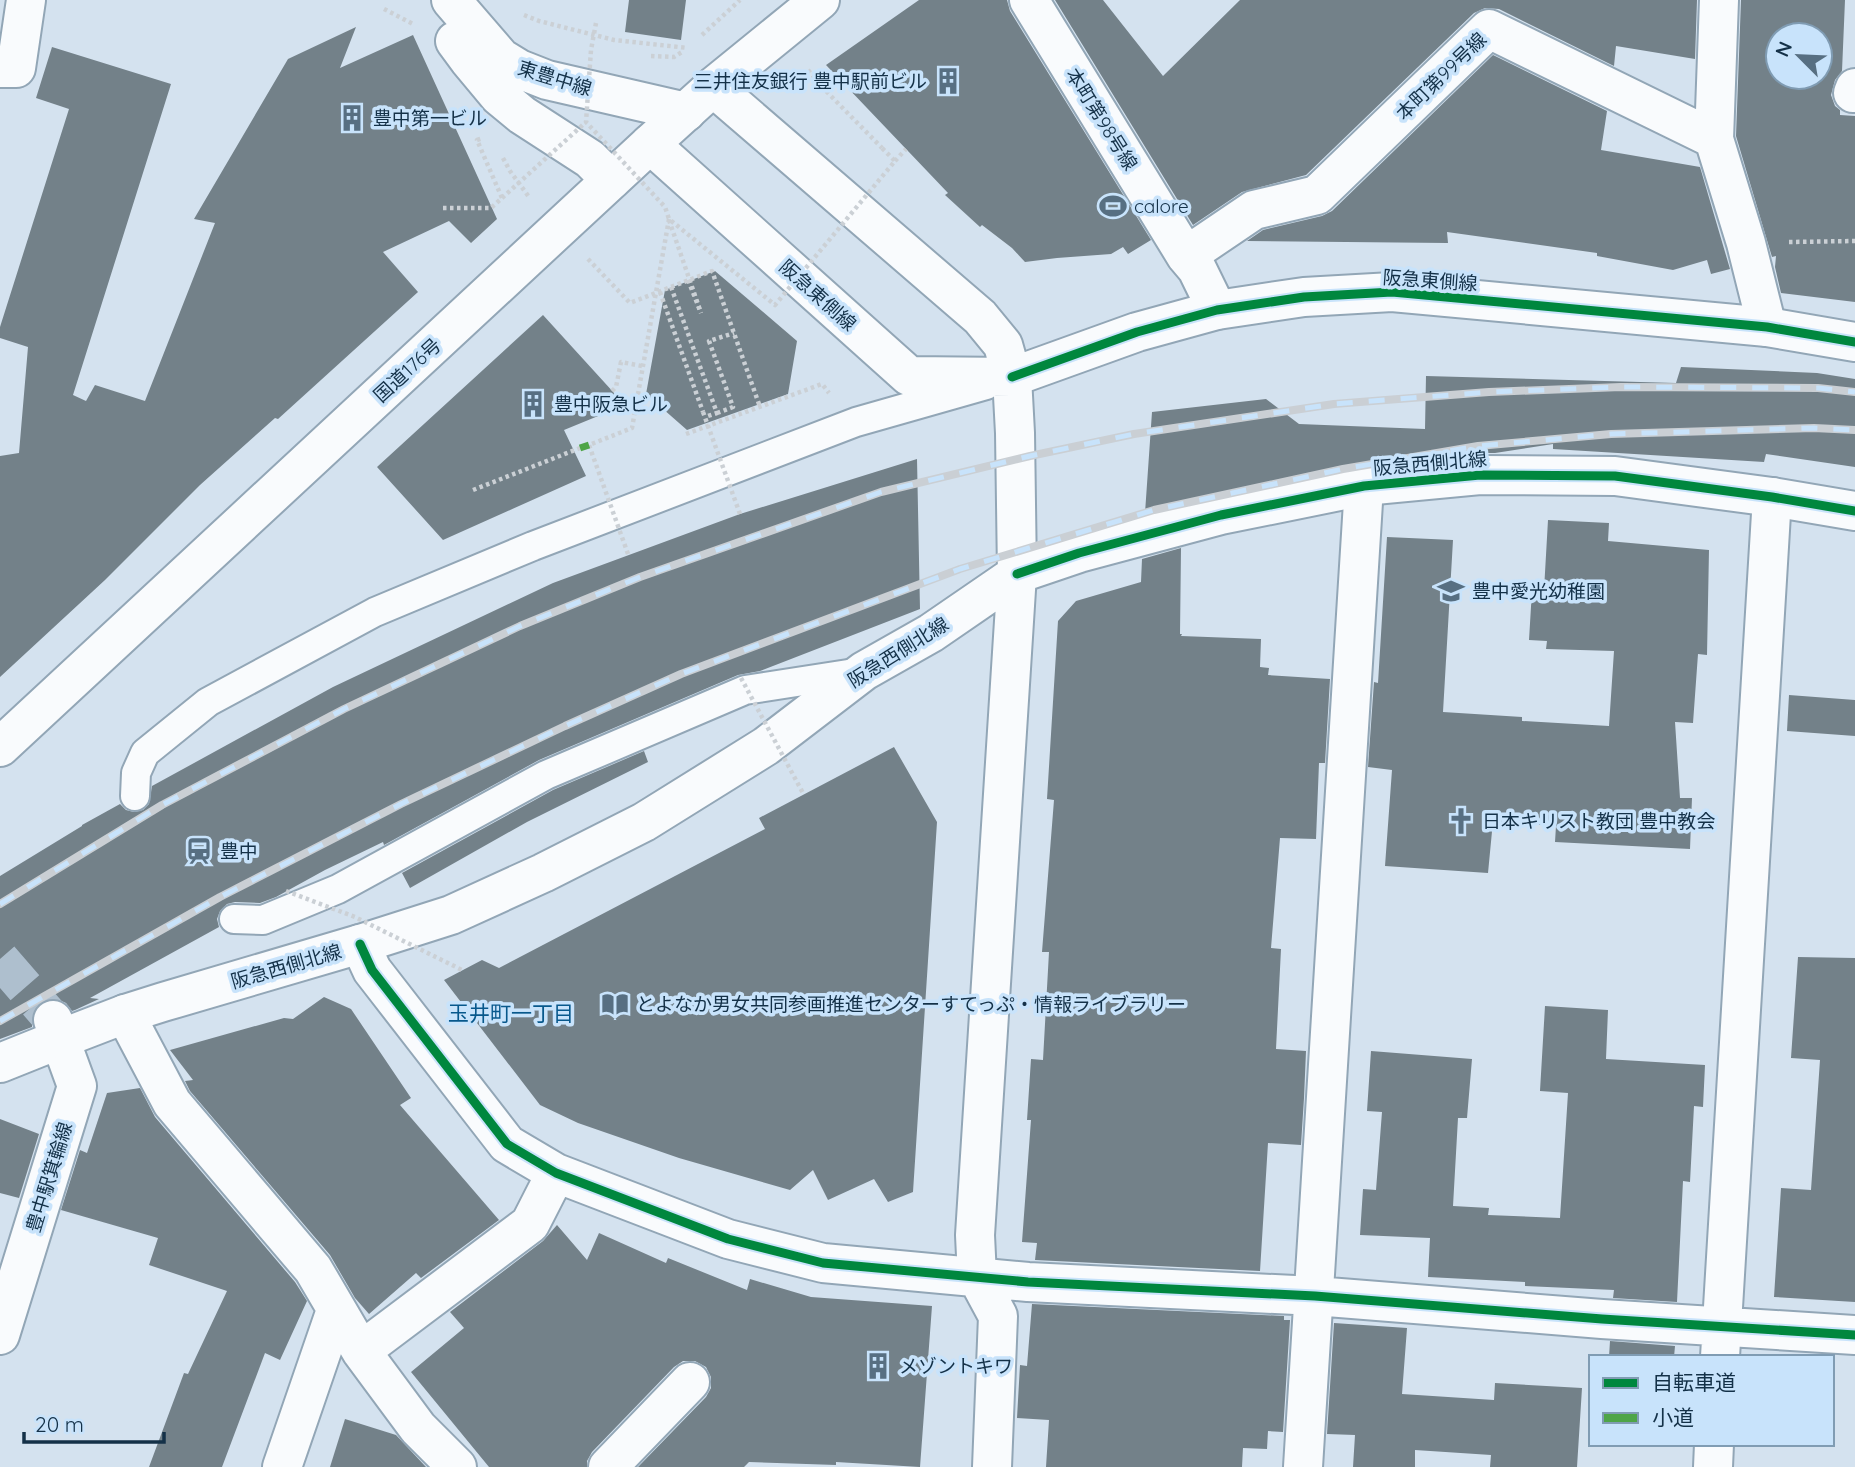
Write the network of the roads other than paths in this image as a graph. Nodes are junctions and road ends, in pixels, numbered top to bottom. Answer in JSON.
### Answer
{"nodes":[{"id":1,"x":26,"y":0,"type":"edge"},
{"id":2,"x":425,"y":0,"type":"edge"},
{"id":3,"x":451,"y":0,"type":"edge"},
{"id":4,"x":820,"y":0,"type":"edge"},
{"id":5,"x":1029,"y":0,"type":"edge"},
{"id":6,"x":1719,"y":0,"type":"edge"},
{"id":7,"x":0,"y":68,"type":"edge"},
{"id":8,"x":700,"y":99,"type":"junction"},
{"id":9,"x":1714,"y":139,"type":"junction"},
{"id":10,"x":650,"y":144,"type":"junction"},
{"id":11,"x":611,"y":180,"type":"junction"},
{"id":12,"x":1186,"y":256,"type":"junction"},
{"id":13,"x":1217,"y":310,"type":"junction"},
{"id":14,"x":1767,"y":327,"type":"junction"},
{"id":15,"x":1855,"y":342,"type":"edge"},
{"id":16,"x":1012,"y":377,"type":"junction"},
{"id":17,"x":1364,"y":486,"type":"junction"},
{"id":18,"x":1772,"y":497,"type":"junction"},
{"id":19,"x":1855,"y":510,"type":"edge"},
{"id":20,"x":1017,"y":575,"type":"junction"},
{"id":21,"x":864,"y":671,"type":"junction"},
{"id":22,"x":0,"y":747,"type":"edge"},
{"id":23,"x":135,"y":796,"type":"dead end"},
{"id":24,"x":234,"y":919,"type":"dead end"},
{"id":25,"x":360,"y":944,"type":"junction"},
{"id":26,"x":125,"y":1014,"type":"junction"},
{"id":27,"x":57,"y":1030,"type":"junction"},
{"id":28,"x":0,"y":1063,"type":"edge"},
{"id":29,"x":556,"y":1173,"type":"junction"},
{"id":30,"x":977,"y":1277,"type":"junction"},
{"id":31,"x":1314,"y":1296,"type":"junction"},
{"id":32,"x":336,"y":1310,"type":"junction"},
{"id":33,"x":0,"y":1335,"type":"edge"},
{"id":34,"x":1855,"y":1335,"type":"edge"},
{"id":35,"x":1721,"y":1342,"type":"edge"},
{"id":36,"x":361,"y":1351,"type":"junction"},
{"id":37,"x":690,"y":1382,"type":"dead end"},
{"id":38,"x":1714,"y":1446,"type":"edge"},
{"id":39,"x":282,"y":1467,"type":"edge"},
{"id":40,"x":457,"y":1467,"type":"edge"},
{"id":41,"x":608,"y":1467,"type":"edge"},
{"id":42,"x":992,"y":1467,"type":"edge"},
{"id":43,"x":1303,"y":1467,"type":"edge"},
{"id":44,"x":1713,"y":1467,"type":"edge"}],
"edges":[{"from":1,"to":7,"type":"main road"},
{"from":2,"to":11,"type":"main road","name":"東豊中線"},
{"from":3,"to":8,"type":"main road","name":"東豊中線"},
{"from":4,"to":8,"type":"main road","name":"国道176号"},
{"from":5,"to":12,"type":"main road","name":"本町第98号線"},
{"from":6,"to":9,"type":"main road"},
{"from":8,"to":10,"type":"main road","name":"国道176号"},
{"from":8,"to":16,"type":"main road"},
{"from":9,"to":12,"type":"main road","name":"本町第99号線"},
{"from":9,"to":14,"type":"main road"},
{"from":10,"to":11,"type":"main road","name":"国道176号"},
{"from":10,"to":16,"type":"main road","name":"阪急東側線"},
{"from":11,"to":22,"type":"main road","name":"国道176号"},
{"from":12,"to":13,"type":"main road","name":"本町第98号線"},
{"from":13,"to":14,"type":"main road","name":"阪急東側線"},
{"from":13,"to":16,"type":"main road","name":"阪急東側線"},
{"from":14,"to":15,"type":"main road","name":"阪急東側線"},
{"from":16,"to":20,"type":"main road"},
{"from":16,"to":23,"type":"lane"},
{"from":17,"to":18,"type":"main road","name":"阪急西側北線"},
{"from":17,"to":20,"type":"main road","name":"阪急西側北線"},
{"from":17,"to":31,"type":"main road"},
{"from":18,"to":19,"type":"main road","name":"阪急西側北線"},
{"from":18,"to":35,"type":"main road"},
{"from":20,"to":21,"type":"main road","name":"阪急西側北線"},
{"from":20,"to":30,"type":"main road"},
{"from":21,"to":24,"type":"lane"},
{"from":21,"to":25,"type":"main road","name":"阪急西側北線"},
{"from":25,"to":26,"type":"main road","name":"阪急西側北線"},
{"from":25,"to":29,"type":"main road"},
{"from":26,"to":27,"type":"main road","name":"阪急西側北線"},
{"from":26,"to":32,"type":"main road"},
{"from":27,"to":28,"type":"main road","name":"阪急西側北線"},
{"from":27,"to":33,"type":"main road","name":"豊中駅箕輪線"},
{"from":29,"to":30,"type":"main road"},
{"from":29,"to":36,"type":"main road"},
{"from":30,"to":31,"type":"main road"},
{"from":30,"to":42,"type":"main road"},
{"from":31,"to":35,"type":"main road"},
{"from":31,"to":43,"type":"main road"},
{"from":32,"to":36,"type":"main road"},
{"from":32,"to":39,"type":"main road"},
{"from":34,"to":35,"type":"main road"},
{"from":36,"to":40,"type":"main road"},
{"from":37,"to":41,"type":"main road"},
{"from":38,"to":44,"type":"main road"}]}
